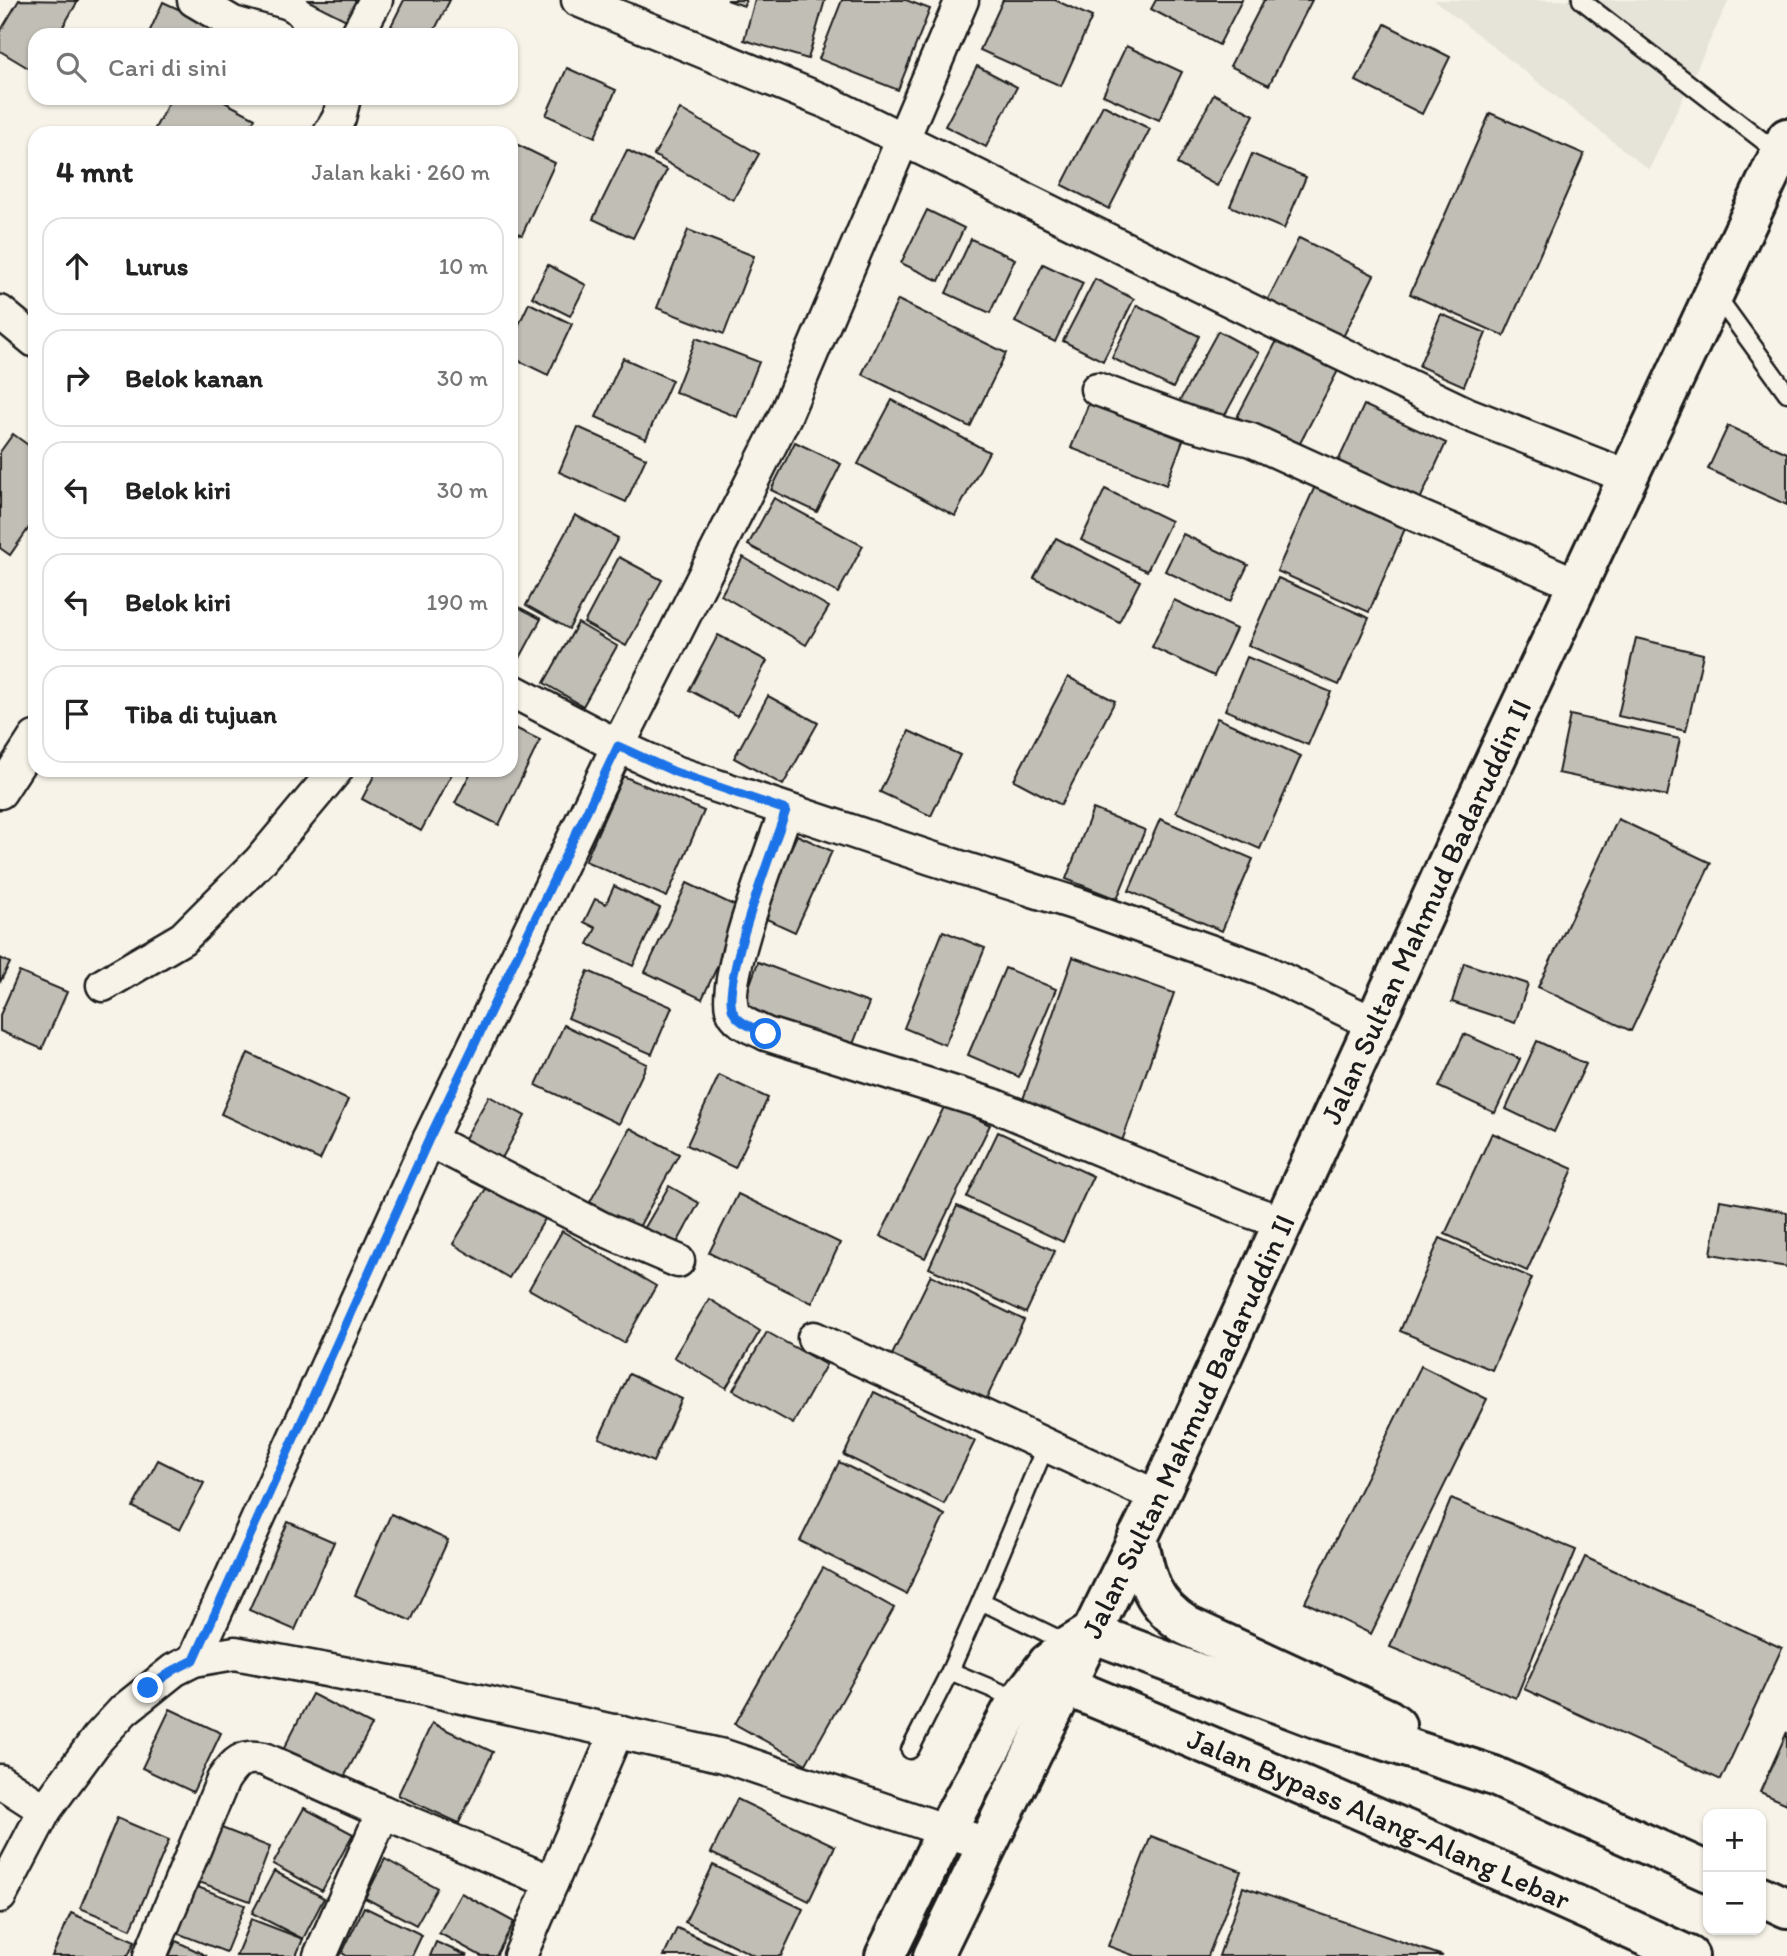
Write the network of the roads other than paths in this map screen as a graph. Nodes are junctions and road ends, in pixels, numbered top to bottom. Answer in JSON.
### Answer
{"nodes":[{"id":1,"x":194,"y":0,"type":"edge"},
{"id":2,"x":376,"y":0,"type":"edge"},
{"id":3,"x":578,"y":0,"type":"edge"},
{"id":4,"x":962,"y":0,"type":"edge"},
{"id":5,"x":1581,"y":0,"type":"edge"},
{"id":6,"x":251,"y":28,"type":"edge"},
{"id":7,"x":361,"y":28,"type":"edge"},
{"id":8,"x":342,"y":105,"type":"edge"},
{"id":9,"x":334,"y":126,"type":"edge"},
{"id":10,"x":902,"y":139,"type":"junction"},
{"id":11,"x":1783,"y":146,"type":"edge"},
{"id":12,"x":1714,"y":293,"type":"junction"},
{"id":13,"x":0,"y":312,"type":"edge"},
{"id":14,"x":28,"y":335,"type":"edge"},
{"id":15,"x":1097,"y":389,"type":"dead end"},
{"id":16,"x":1787,"y":393,"type":"edge"},
{"id":17,"x":1628,"y":477,"type":"junction"},
{"id":18,"x":1578,"y":585,"type":"junction"},
{"id":19,"x":518,"y":694,"type":"edge"},
{"id":20,"x":618,"y":746,"type":"junction"},
{"id":21,"x":28,"y":749,"type":"edge"},
{"id":22,"x":330,"y":777,"type":"edge"},
{"id":23,"x":0,"y":792,"type":"edge"},
{"id":24,"x":786,"y":810,"type":"junction"},
{"id":25,"x":103,"y":985,"type":"dead end"},
{"id":26,"x":1375,"y":1024,"type":"junction"},
{"id":27,"x":429,"y":1139,"type":"junction"},
{"id":28,"x":1284,"y":1223,"type":"junction"},
{"id":29,"x":678,"y":1261,"type":"dead end"},
{"id":30,"x":814,"y":1338,"type":"dead end"},
{"id":31,"x":1046,"y":1444,"type":"junction"},
{"id":32,"x":1158,"y":1497,"type":"junction"},
{"id":33,"x":1138,"y":1537,"type":"junction"},
{"id":34,"x":981,"y":1601,"type":"junction"},
{"id":35,"x":1081,"y":1639,"type":"junction"},
{"id":36,"x":194,"y":1660,"type":"junction"},
{"id":37,"x":950,"y":1671,"type":"junction"},
{"id":38,"x":1066,"y":1686,"type":"junction"},
{"id":39,"x":1019,"y":1700,"type":"junction"},
{"id":40,"x":617,"y":1731,"type":"junction"},
{"id":41,"x":910,"y":1750,"type":"dead end"},
{"id":42,"x":1424,"y":1754,"type":"junction"},
{"id":43,"x":0,"y":1781,"type":"edge"},
{"id":44,"x":46,"y":1810,"type":"junction"},
{"id":45,"x":383,"y":1812,"type":"junction"},
{"id":46,"x":947,"y":1829,"type":"junction"},
{"id":47,"x":989,"y":1845,"type":"junction"},
{"id":48,"x":1703,"y":1870,"type":"edge"},
{"id":49,"x":552,"y":1882,"type":"junction"},
{"id":50,"x":0,"y":1896,"type":"edge"},
{"id":51,"x":1766,"y":1898,"type":"edge"},
{"id":52,"x":1787,"y":1908,"type":"edge"},
{"id":53,"x":150,"y":1956,"type":"edge"},
{"id":54,"x":320,"y":1956,"type":"edge"},
{"id":55,"x":520,"y":1956,"type":"edge"},
{"id":56,"x":885,"y":1956,"type":"edge"},
{"id":57,"x":933,"y":1956,"type":"edge"},
{"id":58,"x":1689,"y":1956,"type":"edge"}],
"edges":[{"from":1,"to":6,"type":"street"},
{"from":2,"to":7,"type":"street"},
{"from":3,"to":10,"type":"street"},
{"from":4,"to":10,"type":"street"},
{"from":5,"to":11,"type":"lane"},
{"from":8,"to":9,"type":"street"},
{"from":10,"to":17,"type":"street"},
{"from":10,"to":20,"type":"street"},
{"from":11,"to":12,"type":"highway","name":"Jalan Sultan Mahmud Badaruddin II"},
{"from":12,"to":16,"type":"lane"},
{"from":12,"to":17,"type":"highway","name":"Jalan Sultan Mahmud Badaruddin II"},
{"from":13,"to":14,"type":"street"},
{"from":15,"to":18,"type":"street"},
{"from":17,"to":18,"type":"highway","name":"Jalan Sultan Mahmud Badaruddin II"},
{"from":18,"to":26,"type":"highway","name":"Jalan Sultan Mahmud Badaruddin II"},
{"from":19,"to":20,"type":"street"},
{"from":20,"to":24,"type":"street"},
{"from":20,"to":27,"type":"street"},
{"from":21,"to":23,"type":"street"},
{"from":22,"to":25,"type":"street"},
{"from":24,"to":26,"type":"street"},
{"from":24,"to":28,"type":"street"},
{"from":26,"to":28,"type":"highway","name":"Jalan Sultan Mahmud Badaruddin II"},
{"from":27,"to":29,"type":"street"},
{"from":27,"to":36,"type":"street"},
{"from":28,"to":32,"type":"highway","name":"Jalan Sultan Mahmud Badaruddin II"},
{"from":30,"to":31,"type":"street"},
{"from":31,"to":32,"type":"street"},
{"from":31,"to":34,"type":"lane"},
{"from":32,"to":33,"type":"highway","name":"Jalan Sultan Mahmud Badaruddin II"},
{"from":33,"to":35,"type":"highway","name":"Jalan Sultan Mahmud Badaruddin II"},
{"from":33,"to":42,"type":"highway"},
{"from":34,"to":35,"type":"lane"},
{"from":34,"to":37,"type":"lane"},
{"from":35,"to":38,"type":"highway","name":"Jalan Sultan Mahmud Badaruddin II"},
{"from":35,"to":39,"type":"highway"},
{"from":35,"to":42,"type":"highway"},
{"from":36,"to":40,"type":"street"},
{"from":36,"to":44,"type":"street"},
{"from":37,"to":39,"type":"lane"},
{"from":37,"to":41,"type":"lane"},
{"from":38,"to":47,"type":"highway","name":"Jalan Sultan Mahmud Badaruddin II"},
{"from":38,"to":58,"type":"highway","name":"Jalan Bypass Alang-Alang Lebar"},
{"from":39,"to":46,"type":"highway"},
{"from":40,"to":46,"type":"street"},
{"from":40,"to":49,"type":"street"},
{"from":42,"to":48,"type":"highway"},
{"from":43,"to":44,"type":"street"},
{"from":44,"to":50,"type":"street"},
{"from":45,"to":49,"type":"street"},
{"from":45,"to":53,"type":"street"},
{"from":45,"to":54,"type":"street"},
{"from":46,"to":47,"type":"street"},
{"from":46,"to":56,"type":"highway"},
{"from":47,"to":57,"type":"highway","name":"Jalan Sultan Mahmud Badaruddin II"},
{"from":49,"to":55,"type":"street"},
{"from":51,"to":52,"type":"highway"}]}
